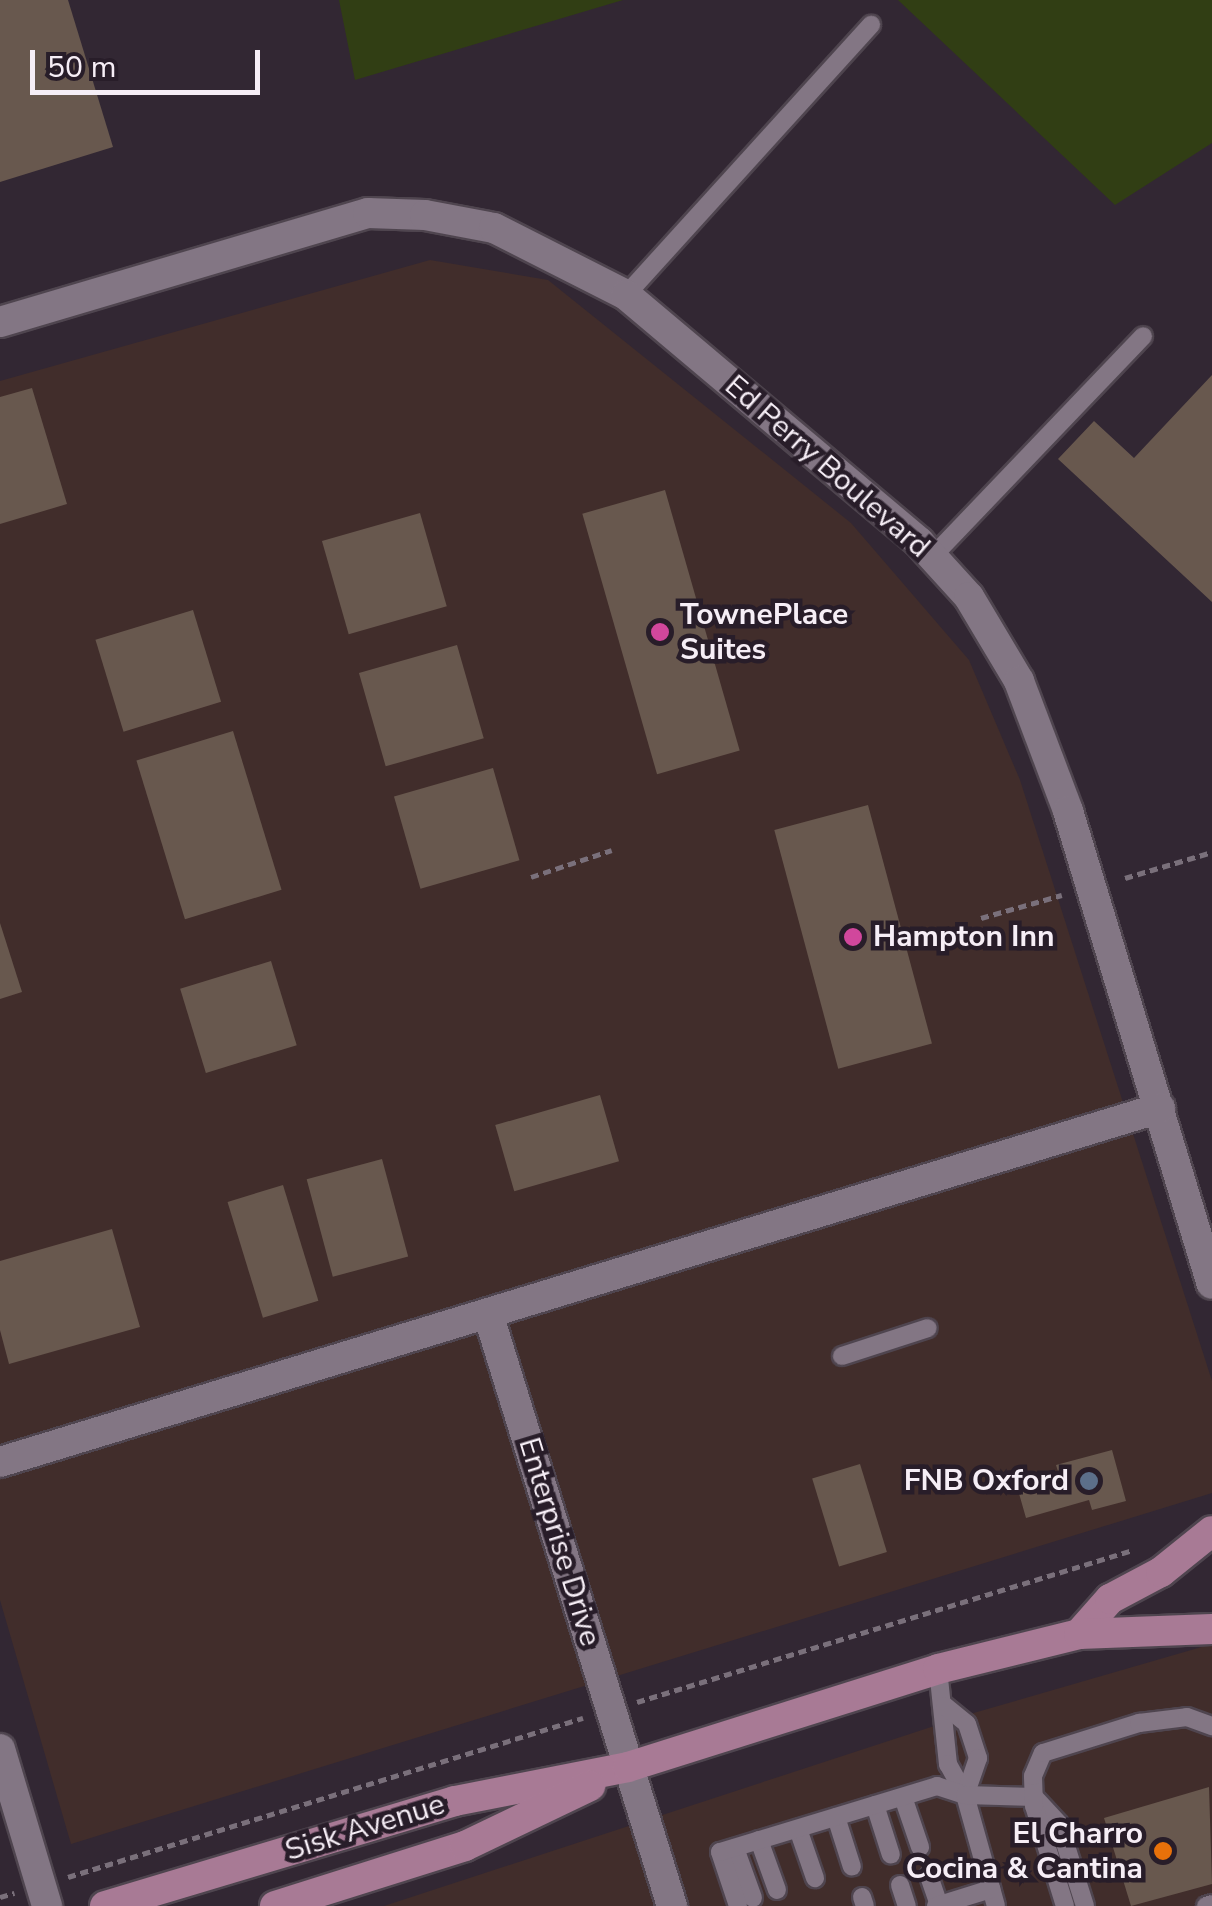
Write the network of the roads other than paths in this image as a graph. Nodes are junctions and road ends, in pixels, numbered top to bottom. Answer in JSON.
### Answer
{"nodes":[{"id":1,"x":871,"y":25,"type":"dead end"},
{"id":2,"x":626,"y":295,"type":"junction"},
{"id":3,"x":0,"y":322,"type":"edge"},
{"id":4,"x":1143,"y":336,"type":"dead end"},
{"id":5,"x":932,"y":556,"type":"junction"},
{"id":6,"x":1160,"y":1108,"type":"junction"},
{"id":7,"x":1212,"y":1284,"type":"edge"},
{"id":8,"x":488,"y":1317,"type":"junction"},
{"id":9,"x":928,"y":1328,"type":"dead end"},
{"id":10,"x":842,"y":1356,"type":"dead end"},
{"id":11,"x":0,"y":1462,"type":"edge"},
{"id":12,"x":1212,"y":1531,"type":"edge"},
{"id":13,"x":1212,"y":1630,"type":"edge"},
{"id":14,"x":1078,"y":1634,"type":"junction"},
{"id":15,"x":938,"y":1669,"type":"junction"},
{"id":16,"x":945,"y":1706,"type":"junction"},
{"id":17,"x":1212,"y":1726,"type":"edge"},
{"id":18,"x":0,"y":1748,"type":"edge"},
{"id":19,"x":628,"y":1767,"type":"junction"},
{"id":20,"x":965,"y":1795,"type":"junction"},
{"id":21,"x":903,"y":1797,"type":"junction"},
{"id":22,"x":1034,"y":1797,"type":"junction"},
{"id":23,"x":876,"y":1805,"type":"junction"},
{"id":24,"x":836,"y":1817,"type":"junction"},
{"id":25,"x":798,"y":1829,"type":"junction"},
{"id":26,"x":759,"y":1840,"type":"junction"},
{"id":27,"x":920,"y":1847,"type":"dead end"},
{"id":28,"x":891,"y":1856,"type":"dead end"},
{"id":29,"x":852,"y":1867,"type":"dead end"},
{"id":30,"x":930,"y":1876,"type":"dead end"},
{"id":31,"x":815,"y":1878,"type":"dead end"},
{"id":32,"x":900,"y":1885,"type":"dead end"},
{"id":33,"x":777,"y":1890,"type":"dead end"},
{"id":34,"x":44,"y":1895,"type":"edge"},
{"id":35,"x":994,"y":1898,"type":"edge"},
{"id":36,"x":745,"y":1902,"type":"edge"},
{"id":37,"x":938,"y":1905,"type":"edge"},
{"id":38,"x":106,"y":1906,"type":"edge"},
{"id":39,"x":275,"y":1906,"type":"edge"},
{"id":40,"x":672,"y":1906,"type":"edge"},
{"id":41,"x":907,"y":1906,"type":"edge"},
{"id":42,"x":1065,"y":1906,"type":"edge"},
{"id":43,"x":1085,"y":1906,"type":"edge"}],
"edges":[{"from":1,"to":2,"type":"lane"},
{"from":2,"to":3,"type":"street","name":"Ed Perry Boulevard"},
{"from":2,"to":5,"type":"street","name":"Ed Perry Boulevard"},
{"from":4,"to":5,"type":"lane"},
{"from":5,"to":6,"type":"street","name":"Ed Perry Boulevard"},
{"from":6,"to":7,"type":"street","name":"Ed Perry Boulevard"},
{"from":6,"to":8,"type":"street"},
{"from":8,"to":11,"type":"street"},
{"from":8,"to":19,"type":"street","name":"Enterprise Drive"},
{"from":9,"to":10,"type":"lane"},
{"from":12,"to":14,"type":"street"},
{"from":13,"to":14,"type":"street","name":"Sisk Avenue"},
{"from":14,"to":15,"type":"street","name":"Sisk Avenue"},
{"from":15,"to":16,"type":"lane"},
{"from":15,"to":19,"type":"street","name":"Sisk Avenue"},
{"from":16,"to":20,"type":"lane"},
{"from":16,"to":20,"type":"lane"},
{"from":17,"to":22,"type":"lane"},
{"from":18,"to":34,"type":"street"},
{"from":19,"to":38,"type":"street","name":"Sisk Avenue"},
{"from":19,"to":39,"type":"street","name":"Sisk Avenue"},
{"from":19,"to":40,"type":"street","name":"Enterprise Drive"},
{"from":20,"to":21,"type":"lane"},
{"from":20,"to":22,"type":"lane"},
{"from":20,"to":35,"type":"lane"},
{"from":21,"to":23,"type":"lane"},
{"from":21,"to":27,"type":"lane"},
{"from":22,"to":42,"type":"lane"},
{"from":22,"to":43,"type":"lane"},
{"from":23,"to":24,"type":"lane"},
{"from":23,"to":28,"type":"lane"},
{"from":24,"to":25,"type":"lane"},
{"from":24,"to":29,"type":"lane"},
{"from":25,"to":26,"type":"lane"},
{"from":25,"to":31,"type":"lane"},
{"from":26,"to":33,"type":"lane"},
{"from":26,"to":36,"type":"lane"},
{"from":30,"to":37,"type":"lane"},
{"from":32,"to":41,"type":"lane"},
{"from":35,"to":37,"type":"lane"}]}
